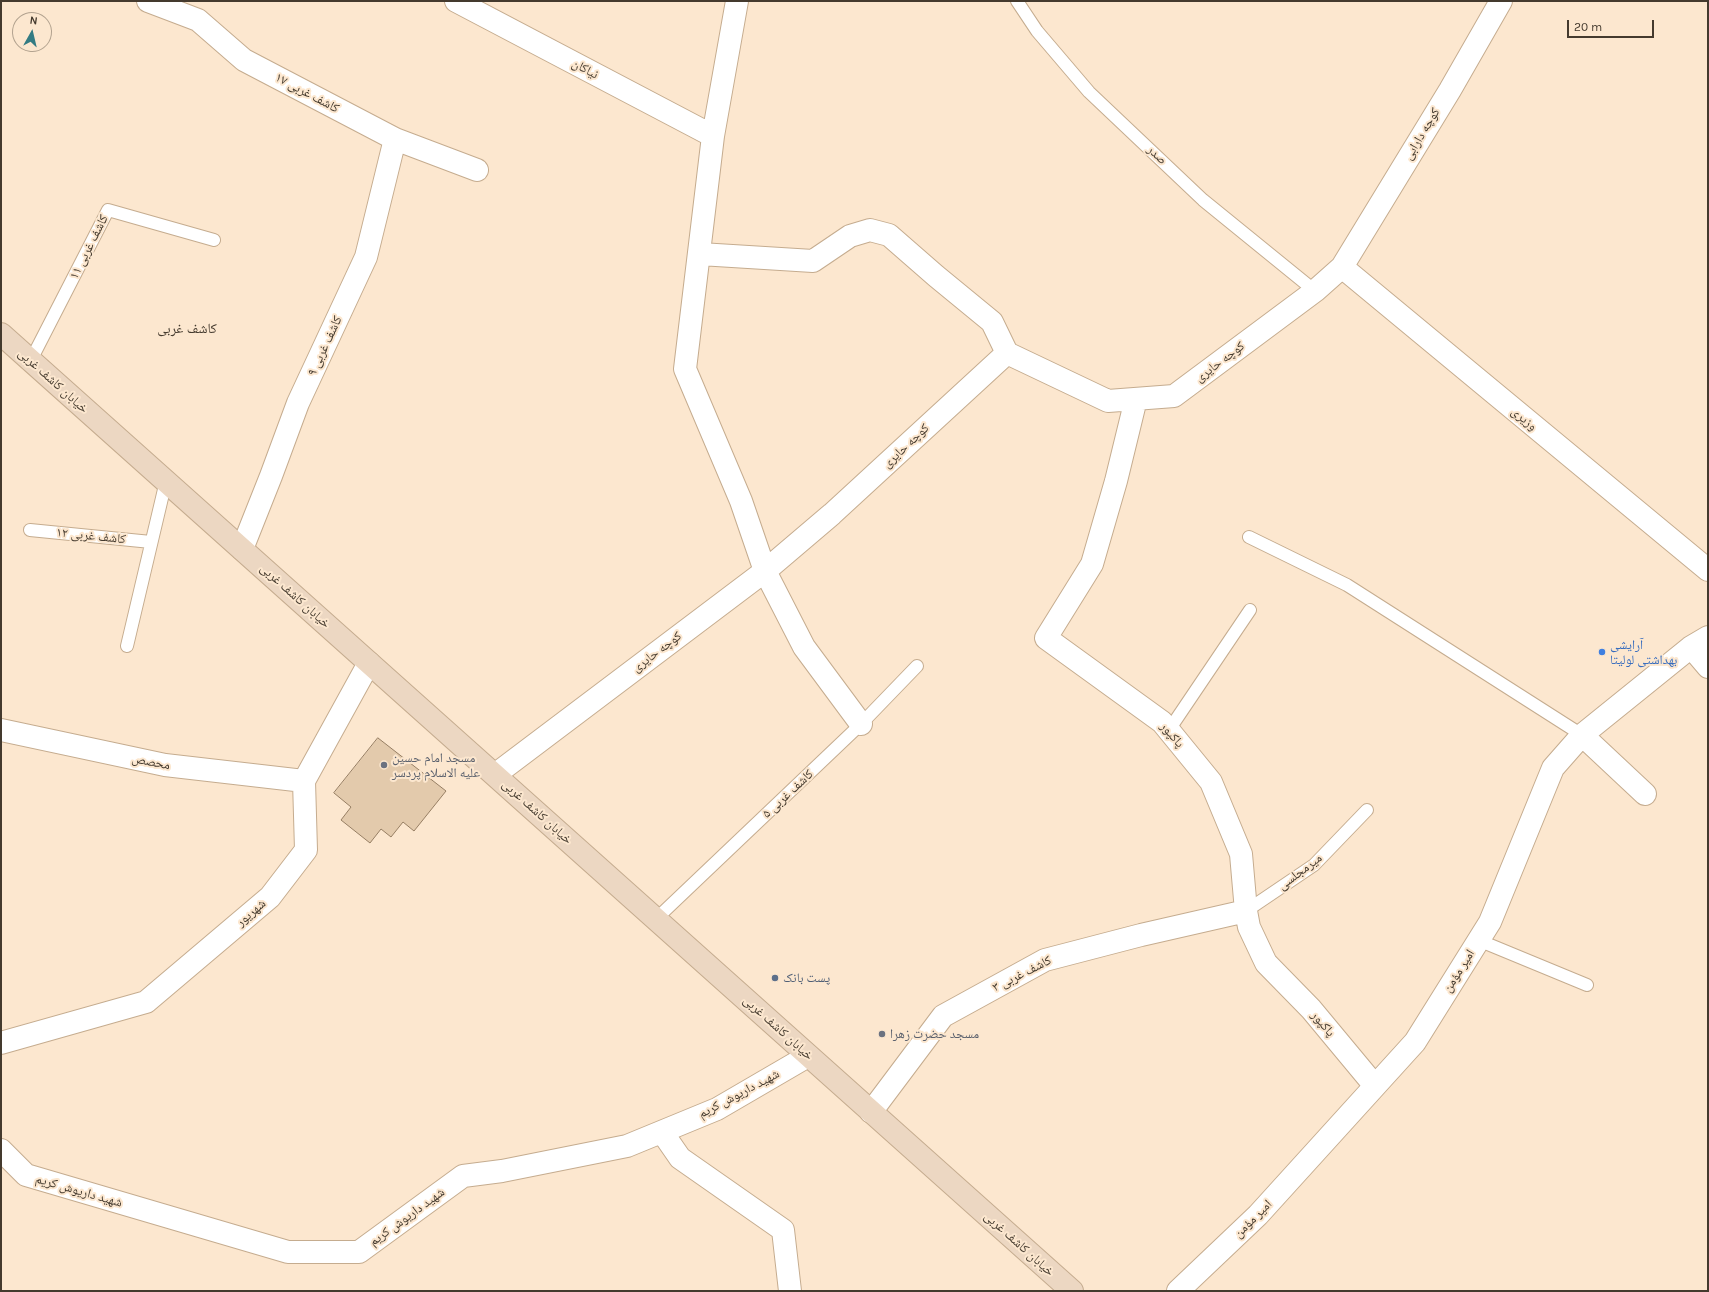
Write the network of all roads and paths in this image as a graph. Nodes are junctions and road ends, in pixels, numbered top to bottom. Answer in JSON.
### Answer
{"nodes":[{"id":1,"x":148,"y":1,"type":"edge"},
{"id":2,"x":456,"y":1,"type":"edge"},
{"id":3,"x":737,"y":1,"type":"edge"},
{"id":4,"x":1017,"y":1,"type":"edge"},
{"id":5,"x":1501,"y":1,"type":"edge"},
{"id":6,"x":713,"y":136,"type":"junction"},
{"id":7,"x":395,"y":139,"type":"junction"},
{"id":8,"x":477,"y":170,"type":"dead end"},
{"id":9,"x":214,"y":240,"type":"dead end"},
{"id":10,"x":700,"y":254,"type":"junction"},
{"id":11,"x":1342,"y":267,"type":"junction"},
{"id":12,"x":1315,"y":291,"type":"junction"},
{"id":13,"x":1,"y":334,"type":"edge"},
{"id":14,"x":1007,"y":353,"type":"junction"},
{"id":15,"x":30,"y":360,"type":"junction"},
{"id":16,"x":1136,"y":399,"type":"junction"},
{"id":17,"x":166,"y":481,"type":"junction"},
{"id":18,"x":30,"y":530,"type":"dead end"},
{"id":19,"x":1249,"y":537,"type":"dead end"},
{"id":20,"x":152,"y":542,"type":"junction"},
{"id":21,"x":242,"y":549,"type":"junction"},
{"id":22,"x":1708,"y":570,"type":"edge"},
{"id":23,"x":765,"y":571,"type":"junction"},
{"id":24,"x":1250,"y":610,"type":"dead end"},
{"id":25,"x":1700,"y":642,"type":"edge"},
{"id":26,"x":127,"y":646,"type":"dead end"},
{"id":27,"x":369,"y":662,"type":"junction"},
{"id":28,"x":917,"y":666,"type":"dead end"},
{"id":29,"x":1708,"y":667,"type":"edge"},
{"id":30,"x":861,"y":724,"type":"junction"},
{"id":31,"x":1,"y":730,"type":"edge"},
{"id":32,"x":1169,"y":730,"type":"junction"},
{"id":33,"x":1582,"y":735,"type":"junction"},
{"id":34,"x":496,"y":774,"type":"junction"},
{"id":35,"x":304,"y":781,"type":"junction"},
{"id":36,"x":1645,"y":794,"type":"dead end"},
{"id":37,"x":1367,"y":810,"type":"dead end"},
{"id":38,"x":1246,"y":911,"type":"junction"},
{"id":39,"x":656,"y":919,"type":"junction"},
{"id":40,"x":1478,"y":940,"type":"junction"},
{"id":41,"x":1587,"y":985,"type":"dead end"},
{"id":42,"x":1,"y":1043,"type":"edge"},
{"id":43,"x":808,"y":1056,"type":"junction"},
{"id":44,"x":1375,"y":1086,"type":"junction"},
{"id":45,"x":871,"y":1112,"type":"junction"},
{"id":46,"x":662,"y":1132,"type":"junction"},
{"id":47,"x":1,"y":1150,"type":"edge"},
{"id":48,"x":790,"y":1291,"type":"edge"},
{"id":49,"x":1072,"y":1291,"type":"edge"},
{"id":50,"x":1178,"y":1291,"type":"edge"}],
"edges":[{"from":1,"to":7,"type":"street","name":"کاشف غربی ۱۷"},
{"from":2,"to":6,"type":"street","name":"نیاکان"},
{"from":3,"to":6,"type":"street"},
{"from":4,"to":12,"type":"lane","name":"صدر"},
{"from":5,"to":11,"type":"street","name":"کوچه دارابی"},
{"from":6,"to":10,"type":"street"},
{"from":7,"to":8,"type":"street","name":"کاشف غربی ۱۷"},
{"from":7,"to":21,"type":"street","name":"کاشف غربی ۹"},
{"from":9,"to":15,"type":"lane","name":"کاشف غربی ۱۱"},
{"from":10,"to":14,"type":"street"},
{"from":10,"to":23,"type":"street"},
{"from":11,"to":12,"type":"street","name":"کوچه حایری"},
{"from":11,"to":22,"type":"street","name":"وزیری"},
{"from":12,"to":16,"type":"street","name":"کوچه حایری"},
{"from":13,"to":15,"type":"main road","name":"خیابان کاشف غربی"},
{"from":14,"to":16,"type":"street","name":"کوچه حایری"},
{"from":14,"to":23,"type":"street","name":"کوچه حایری"},
{"from":15,"to":17,"type":"main road","name":"خیابان کاشف غربی"},
{"from":16,"to":32,"type":"street","name":"پاکپور"},
{"from":17,"to":20,"type":"lane"},
{"from":17,"to":21,"type":"main road","name":"خیابان کاشف غربی"},
{"from":18,"to":20,"type":"lane","name":"کاشف غربی ۱۲"},
{"from":19,"to":33,"type":"lane"},
{"from":20,"to":26,"type":"lane"},
{"from":21,"to":27,"type":"main road","name":"خیابان کاشف غربی"},
{"from":23,"to":30,"type":"street"},
{"from":23,"to":34,"type":"street","name":"کوچه حایری"},
{"from":24,"to":32,"type":"lane"},
{"from":25,"to":29,"type":"street"},
{"from":25,"to":33,"type":"street","name":"امیر مؤمن"},
{"from":27,"to":34,"type":"main road","name":"خیابان کاشف غربی"},
{"from":27,"to":35,"type":"street"},
{"from":28,"to":30,"type":"lane","name":"کاشف غربی ۵"},
{"from":30,"to":39,"type":"lane","name":"کاشف غربی ۵"},
{"from":31,"to":35,"type":"street","name":"محصص"},
{"from":32,"to":38,"type":"street","name":"پاکپور"},
{"from":33,"to":36,"type":"street"},
{"from":33,"to":40,"type":"street","name":"امیر مؤمن"},
{"from":34,"to":39,"type":"main road","name":"خیابان کاشف غربی"},
{"from":35,"to":42,"type":"street","name":"شهریور"},
{"from":37,"to":38,"type":"lane","name":"میرمجلسی"},
{"from":38,"to":44,"type":"street","name":"پاکپور"},
{"from":38,"to":45,"type":"street","name":"کاشف غربی ۳"},
{"from":39,"to":43,"type":"main road","name":"خیابان کاشف غربی"},
{"from":40,"to":41,"type":"lane"},
{"from":40,"to":44,"type":"street","name":"امیر مؤمن"},
{"from":43,"to":45,"type":"main road","name":"خیابان کاشف غربی"},
{"from":43,"to":46,"type":"street","name":"شهید داریوش کریم"},
{"from":44,"to":50,"type":"street","name":"امیر مؤمن"},
{"from":45,"to":49,"type":"main road","name":"خیابان کاشف غربی"},
{"from":46,"to":47,"type":"street","name":"شهید داریوش کریم"},
{"from":46,"to":48,"type":"street"}]}
